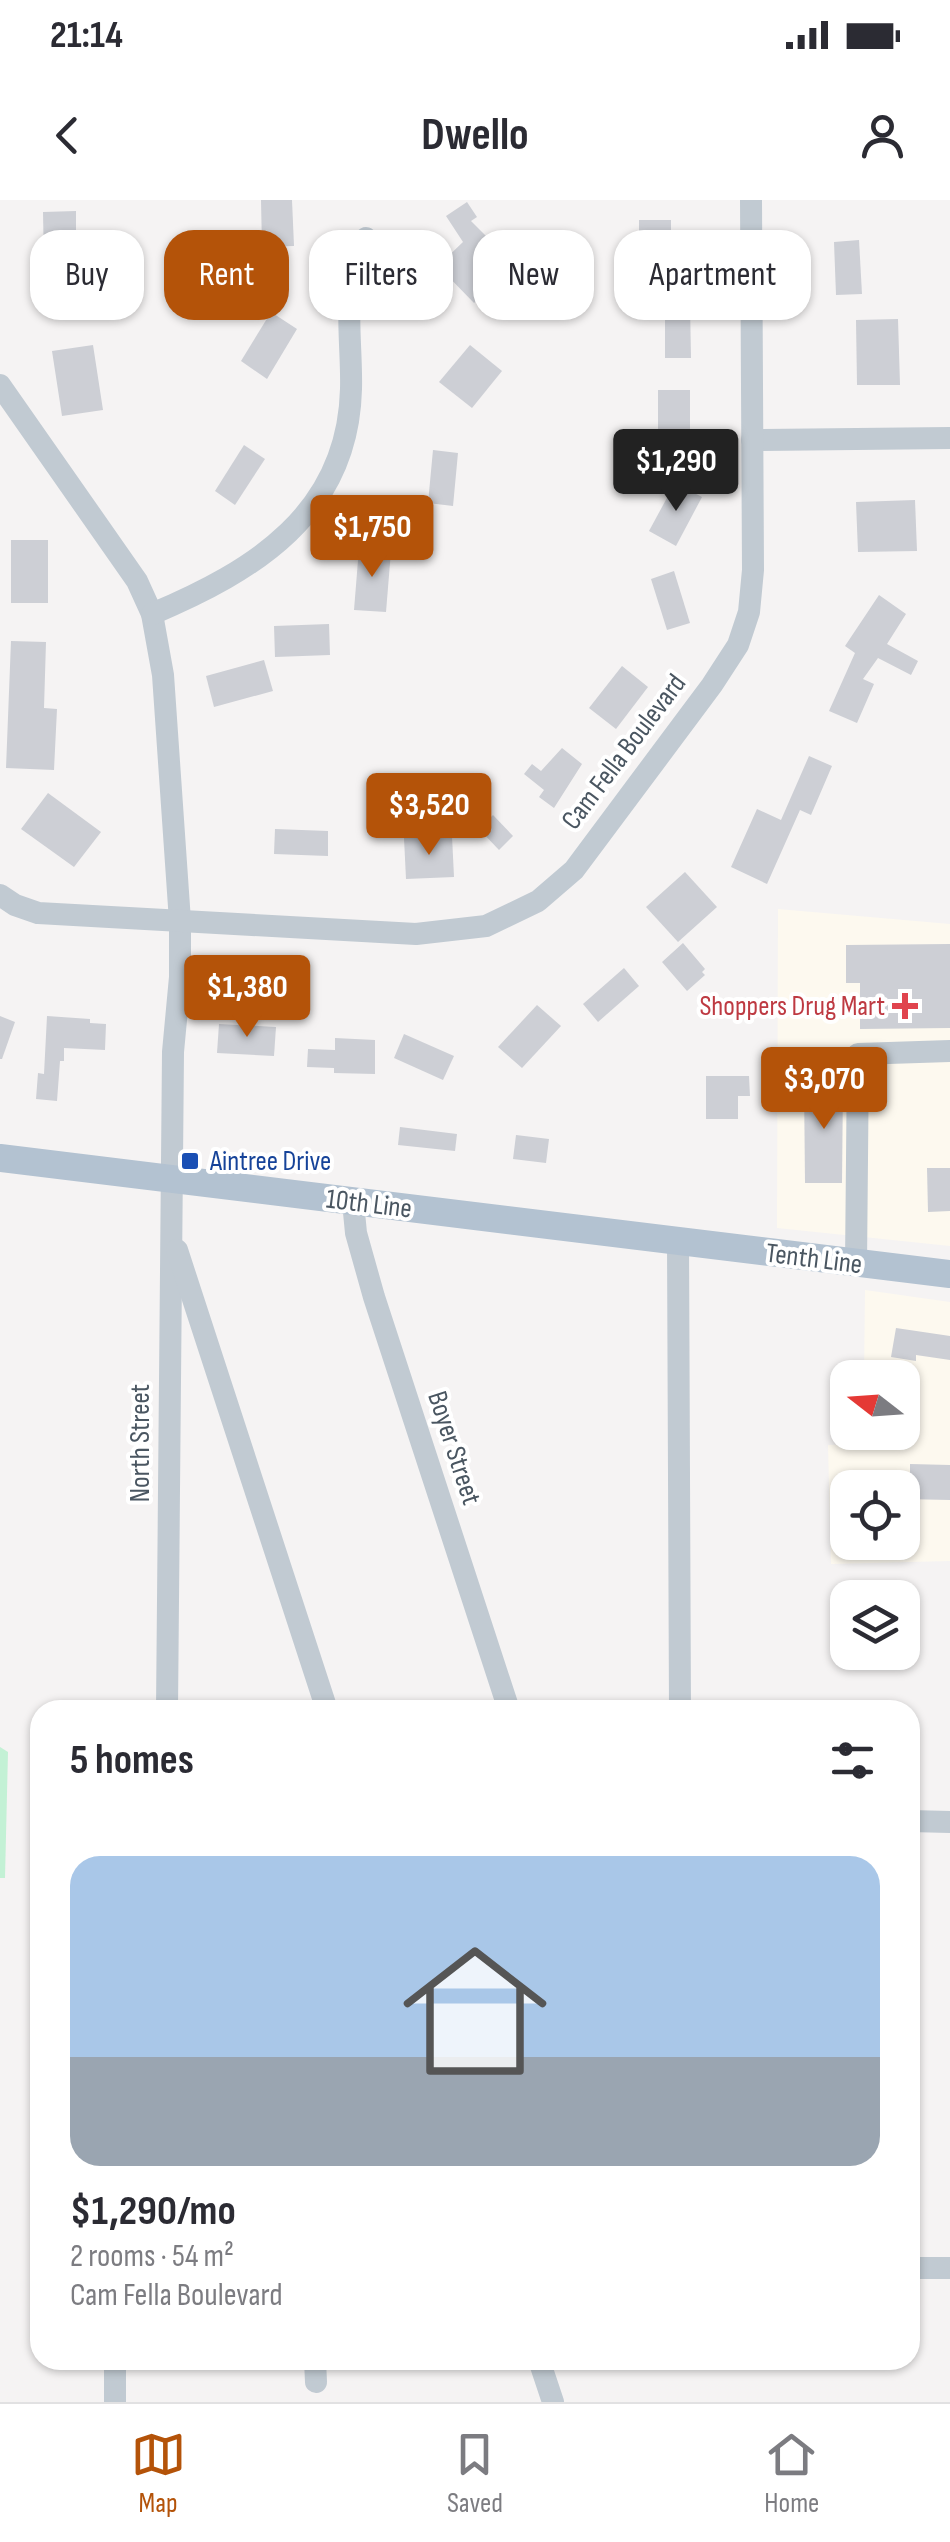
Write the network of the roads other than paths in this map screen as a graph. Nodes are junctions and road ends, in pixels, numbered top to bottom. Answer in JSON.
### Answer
{"nodes":[{"id":1,"x":750,"y":200,"type":"edge"},
{"id":2,"x":352,"y":320,"type":"edge"},
{"id":3,"x":0,"y":385,"type":"edge"},
{"id":4,"x":950,"y":438,"type":"edge"},
{"id":5,"x":752,"y":440,"type":"junction"},
{"id":6,"x":152,"y":614,"type":"junction"},
{"id":7,"x":0,"y":894,"type":"edge"},
{"id":8,"x":180,"y":920,"type":"junction"},
{"id":9,"x":950,"y":1051,"type":"edge"},
{"id":10,"x":0,"y":1158,"type":"edge"},
{"id":11,"x":172,"y":1177,"type":"junction"},
{"id":12,"x":354,"y":1202,"type":"junction"},
{"id":13,"x":172,"y":1233,"type":"junction"},
{"id":14,"x":678,"y":1242,"type":"junction"},
{"id":15,"x":856,"y":1264,"type":"junction"},
{"id":16,"x":950,"y":1274,"type":"edge"},
{"id":17,"x":167,"y":1700,"type":"edge"},
{"id":18,"x":324,"y":1700,"type":"edge"},
{"id":19,"x":506,"y":1700,"type":"edge"},
{"id":20,"x":680,"y":1700,"type":"edge"},
{"id":21,"x":920,"y":1821,"type":"edge"},
{"id":22,"x":950,"y":1822,"type":"edge"},
{"id":23,"x":920,"y":2268,"type":"edge"},
{"id":24,"x":950,"y":2268,"type":"edge"},
{"id":25,"x":114,"y":2370,"type":"edge"},
{"id":26,"x":542,"y":2370,"type":"edge"},
{"id":27,"x":115,"y":2402,"type":"edge"},
{"id":28,"x":553,"y":2402,"type":"edge"}],
"edges":[{"from":1,"to":5,"type":"street","name":"Cam Fella Boulevard"},
{"from":2,"to":6,"type":"street"},
{"from":3,"to":6,"type":"street"},
{"from":4,"to":5,"type":"street"},
{"from":5,"to":8,"type":"street","name":"Cam Fella Boulevard"},
{"from":6,"to":8,"type":"street"},
{"from":7,"to":8,"type":"street","name":"Cam Fella Boulevard"},
{"from":8,"to":11,"type":"street"},
{"from":9,"to":15,"type":"street"},
{"from":10,"to":11,"type":"main road","name":"10th Line"},
{"from":11,"to":12,"type":"main road","name":"10th Line"},
{"from":11,"to":13,"type":"street","name":"North Street"},
{"from":12,"to":14,"type":"main road","name":"10th Line"},
{"from":12,"to":19,"type":"street","name":"Boyer Street"},
{"from":13,"to":17,"type":"street","name":"North Street"},
{"from":13,"to":18,"type":"street"},
{"from":14,"to":15,"type":"main road","name":"Tenth Line"},
{"from":14,"to":20,"type":"street"},
{"from":15,"to":16,"type":"main road","name":"Tenth Line"},
{"from":21,"to":22,"type":"street"},
{"from":23,"to":24,"type":"street"},
{"from":25,"to":27,"type":"street"},
{"from":26,"to":28,"type":"street"}]}
